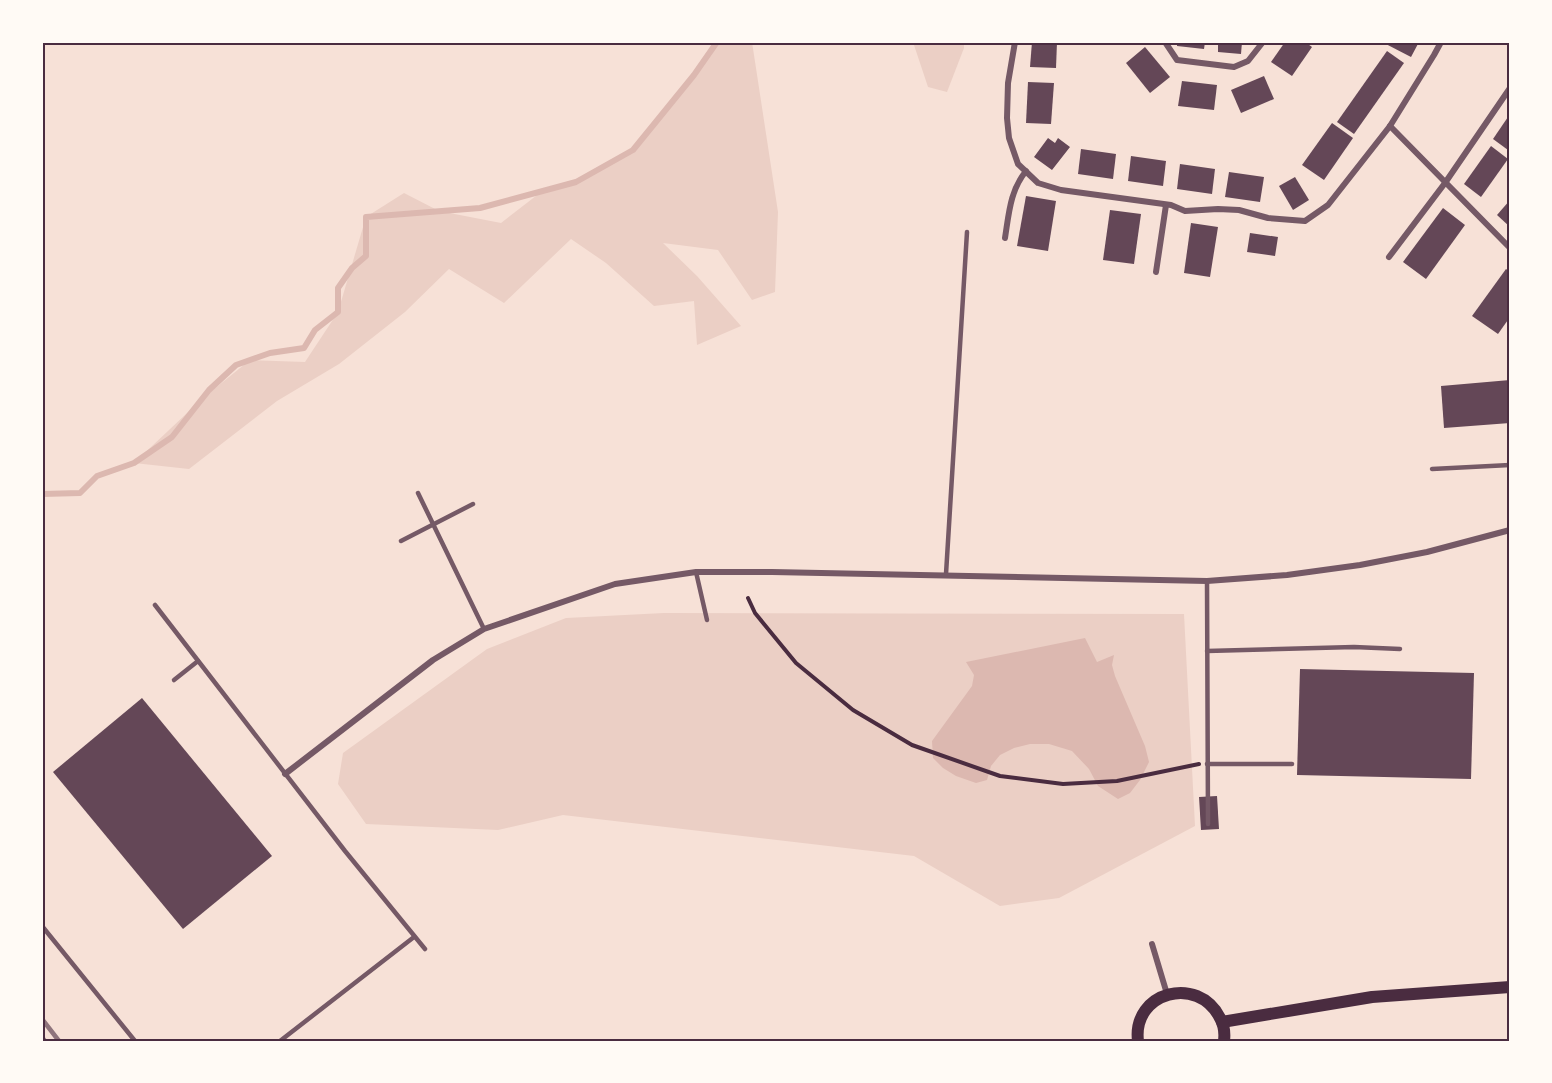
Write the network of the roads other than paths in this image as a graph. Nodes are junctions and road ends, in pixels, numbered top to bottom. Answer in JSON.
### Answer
{"nodes":[{"id":1,"x":1015,"y":42,"type":"edge"},
{"id":2,"x":1165,"y":42,"type":"edge"},
{"id":3,"x":1263,"y":42,"type":"edge"},
{"id":4,"x":1439,"y":42,"type":"edge"},
{"id":5,"x":1510,"y":88,"type":"edge"},
{"id":6,"x":1390,"y":126,"type":"junction"},
{"id":7,"x":1026,"y":171,"type":"junction"},
{"id":8,"x":1445,"y":183,"type":"junction"},
{"id":9,"x":1166,"y":204,"type":"junction"},
{"id":10,"x":968,"y":232,"type":"dead end"},
{"id":11,"x":1005,"y":238,"type":"dead end"},
{"id":12,"x":1510,"y":248,"type":"edge"},
{"id":13,"x":1389,"y":257,"type":"dead end"},
{"id":14,"x":1156,"y":272,"type":"dead end"},
{"id":15,"x":1510,"y":465,"type":"edge"},
{"id":16,"x":1432,"y":469,"type":"dead end"},
{"id":17,"x":418,"y":493,"type":"dead end"},
{"id":18,"x":473,"y":504,"type":"dead end"},
{"id":19,"x":433,"y":524,"type":"junction"},
{"id":20,"x":1510,"y":530,"type":"edge"},
{"id":21,"x":401,"y":541,"type":"dead end"},
{"id":22,"x":696,"y":572,"type":"junction"},
{"id":23,"x":946,"y":574,"type":"junction"},
{"id":24,"x":1207,"y":581,"type":"junction"},
{"id":25,"x":155,"y":605,"type":"dead end"},
{"id":26,"x":706,"y":620,"type":"dead end"},
{"id":27,"x":484,"y":629,"type":"junction"},
{"id":28,"x":1400,"y":649,"type":"dead end"},
{"id":29,"x":1207,"y":651,"type":"junction"},
{"id":30,"x":198,"y":661,"type":"junction"},
{"id":31,"x":174,"y":680,"type":"dead end"},
{"id":32,"x":1207,"y":764,"type":"junction"},
{"id":33,"x":1292,"y":765,"type":"dead end"},
{"id":34,"x":285,"y":774,"type":"junction"},
{"id":35,"x":1208,"y":824,"type":"dead end"},
{"id":36,"x":42,"y":926,"type":"edge"},
{"id":37,"x":414,"y":937,"type":"junction"},
{"id":38,"x":1152,"y":944,"type":"dead end"},
{"id":39,"x":424,"y":949,"type":"dead end"},
{"id":40,"x":1510,"y":987,"type":"edge"},
{"id":41,"x":1167,"y":994,"type":"junction"},
{"id":42,"x":1222,"y":1022,"type":"junction"},
{"id":43,"x":135,"y":1041,"type":"edge"},
{"id":44,"x":280,"y":1041,"type":"edge"},
{"id":45,"x":1138,"y":1041,"type":"edge"},
{"id":46,"x":1224,"y":1041,"type":"edge"}],
"edges":[{"from":1,"to":7,"type":"street"},
{"from":2,"to":3,"type":"street"},
{"from":4,"to":6,"type":"street"},
{"from":5,"to":8,"type":"street"},
{"from":6,"to":8,"type":"street"},
{"from":6,"to":9,"type":"street"},
{"from":7,"to":9,"type":"street"},
{"from":7,"to":11,"type":"street"},
{"from":8,"to":12,"type":"street"},
{"from":8,"to":13,"type":"street"},
{"from":9,"to":14,"type":"street"},
{"from":10,"to":23,"type":"lane"},
{"from":15,"to":16,"type":"lane"},
{"from":17,"to":19,"type":"lane"},
{"from":18,"to":19,"type":"lane"},
{"from":19,"to":21,"type":"lane"},
{"from":19,"to":27,"type":"lane"},
{"from":20,"to":24,"type":"street"},
{"from":22,"to":23,"type":"street"},
{"from":22,"to":26,"type":"lane"},
{"from":22,"to":27,"type":"street"},
{"from":23,"to":24,"type":"street"},
{"from":24,"to":29,"type":"lane"},
{"from":25,"to":30,"type":"lane"},
{"from":27,"to":34,"type":"street"},
{"from":28,"to":29,"type":"lane"},
{"from":29,"to":32,"type":"lane"},
{"from":30,"to":31,"type":"lane"},
{"from":30,"to":34,"type":"lane"},
{"from":32,"to":33,"type":"lane"},
{"from":32,"to":35,"type":"lane"},
{"from":34,"to":37,"type":"lane"},
{"from":36,"to":43,"type":"lane"},
{"from":37,"to":39,"type":"lane"},
{"from":37,"to":44,"type":"lane"},
{"from":38,"to":41,"type":"street"},
{"from":40,"to":42,"type":"main road"},
{"from":41,"to":42,"type":"main road"},
{"from":41,"to":45,"type":"main road"},
{"from":42,"to":46,"type":"main road"}]}
